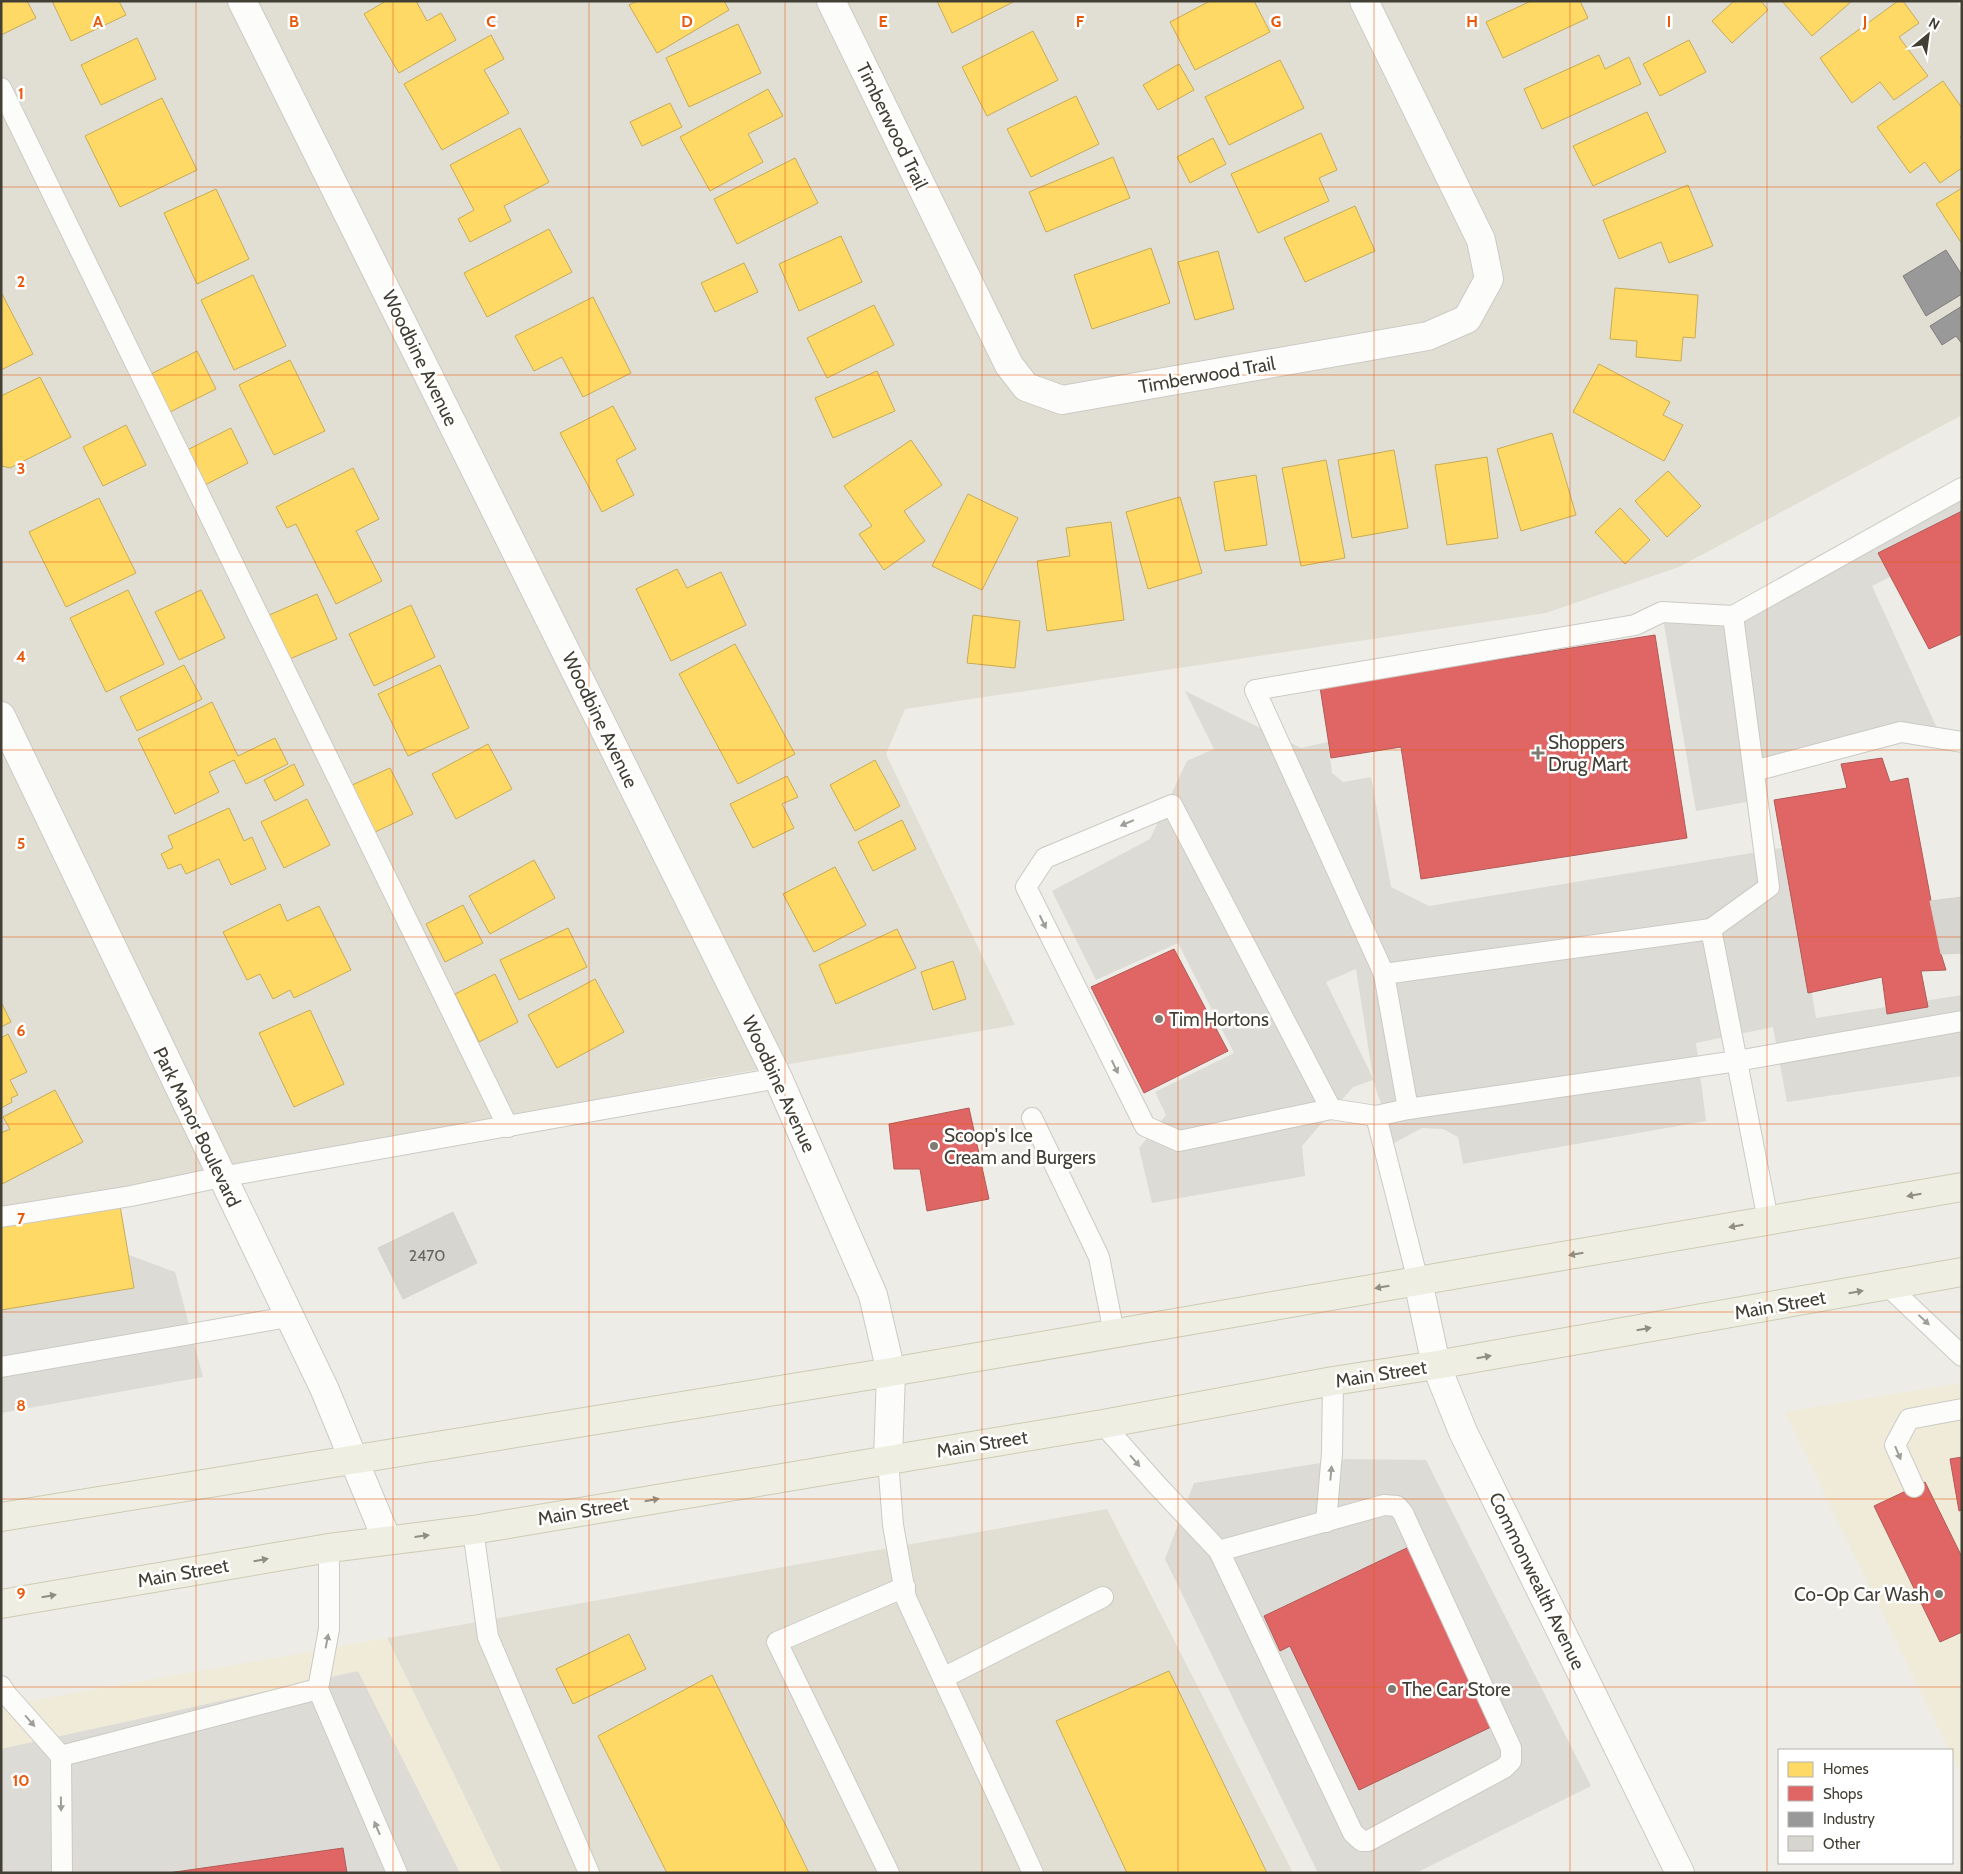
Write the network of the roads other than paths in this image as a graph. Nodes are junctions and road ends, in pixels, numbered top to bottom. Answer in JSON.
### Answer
{"nodes":[{"id":1,"x":242,"y":1,"type":"edge"},
{"id":2,"x":831,"y":1,"type":"edge"},
{"id":3,"x":1364,"y":1,"type":"edge"},
{"id":4,"x":1,"y":88,"type":"edge"},
{"id":5,"x":1962,"y":488,"type":"edge"},
{"id":6,"x":1733,"y":616,"type":"junction"},
{"id":7,"x":1,"y":716,"type":"edge"},
{"id":8,"x":1962,"y":742,"type":"edge"},
{"id":9,"x":1754,"y":772,"type":"junction"},
{"id":10,"x":1711,"y":929,"type":"junction"},
{"id":11,"x":1384,"y":974,"type":"junction"},
{"id":12,"x":1962,"y":1021,"type":"edge"},
{"id":13,"x":1737,"y":1062,"type":"junction"},
{"id":14,"x":778,"y":1078,"type":"junction"},
{"id":15,"x":1331,"y":1109,"type":"junction"},
{"id":16,"x":1408,"y":1109,"type":"junction"},
{"id":17,"x":1376,"y":1116,"type":"junction"},
{"id":18,"x":1032,"y":1118,"type":"dead end"},
{"id":19,"x":508,"y":1127,"type":"junction"},
{"id":20,"x":221,"y":1177,"type":"junction"},
{"id":21,"x":1962,"y":1187,"type":"edge"},
{"id":22,"x":1,"y":1217,"type":"edge"},
{"id":23,"x":1768,"y":1220,"type":"junction"},
{"id":24,"x":1962,"y":1272,"type":"edge"},
{"id":25,"x":1418,"y":1281,"type":"junction"},
{"id":26,"x":1888,"y":1286,"type":"junction"},
{"id":27,"x":288,"y":1317,"type":"junction"},
{"id":28,"x":1114,"y":1333,"type":"junction"},
{"id":29,"x":1962,"y":1356,"type":"edge"},
{"id":30,"x":1436,"y":1365,"type":"junction"},
{"id":31,"x":1,"y":1367,"type":"edge"},
{"id":32,"x":891,"y":1372,"type":"junction"},
{"id":33,"x":1333,"y":1381,"type":"junction"},
{"id":34,"x":1962,"y":1409,"type":"edge"},
{"id":35,"x":1103,"y":1424,"type":"junction"},
{"id":36,"x":352,"y":1459,"type":"junction"},
{"id":37,"x":888,"y":1460,"type":"junction"},
{"id":38,"x":1914,"y":1487,"type":"dead end"},
{"id":39,"x":1,"y":1517,"type":"edge"},
{"id":40,"x":1326,"y":1522,"type":"junction"},
{"id":41,"x":473,"y":1530,"type":"junction"},
{"id":42,"x":387,"y":1540,"type":"junction"},
{"id":43,"x":329,"y":1548,"type":"junction"},
{"id":44,"x":1219,"y":1551,"type":"junction"},
{"id":45,"x":905,"y":1587,"type":"junction"},
{"id":46,"x":1103,"y":1597,"type":"dead end"},
{"id":47,"x":1,"y":1604,"type":"edge"},
{"id":48,"x":943,"y":1678,"type":"junction"},
{"id":49,"x":1,"y":1686,"type":"edge"},
{"id":50,"x":318,"y":1689,"type":"junction"},
{"id":51,"x":61,"y":1756,"type":"junction"},
{"id":52,"x":62,"y":1873,"type":"edge"},
{"id":53,"x":396,"y":1873,"type":"edge"},
{"id":54,"x":589,"y":1873,"type":"edge"},
{"id":55,"x":889,"y":1873,"type":"edge"},
{"id":56,"x":1033,"y":1873,"type":"edge"},
{"id":57,"x":1680,"y":1873,"type":"edge"}],
"edges":[{"from":1,"to":14,"type":"street","name":"Woodbine Avenue"},
{"from":2,"to":3,"type":"street","name":"Timberwood Trail"},
{"from":4,"to":19,"type":"lane"},
{"from":5,"to":6,"type":"lane"},
{"from":6,"to":9,"type":"lane"},
{"from":6,"to":11,"type":"lane"},
{"from":7,"to":20,"type":"street","name":"Park Manor Boulevard"},
{"from":8,"to":9,"type":"lane"},
{"from":9,"to":10,"type":"lane"},
{"from":10,"to":11,"type":"lane"},
{"from":10,"to":13,"type":"lane"},
{"from":11,"to":16,"type":"lane"},
{"from":12,"to":13,"type":"lane"},
{"from":13,"to":16,"type":"lane"},
{"from":13,"to":23,"type":"lane"},
{"from":14,"to":19,"type":"lane"},
{"from":14,"to":32,"type":"street","name":"Woodbine Avenue"},
{"from":15,"to":15,"type":"lane","one_way":true},
{"from":15,"to":17,"type":"lane"},
{"from":16,"to":17,"type":"lane"},
{"from":17,"to":25,"type":"lane"},
{"from":18,"to":28,"type":"lane"},
{"from":19,"to":20,"type":"lane"},
{"from":20,"to":22,"type":"lane"},
{"from":20,"to":27,"type":"street","name":"Park Manor Boulevard"},
{"from":21,"to":23,"type":"main road","one_way":true},
{"from":23,"to":25,"type":"main road","one_way":true},
{"from":24,"to":26,"type":"main road","name":"Main Street"},
{"from":25,"to":28,"type":"main road","one_way":true},
{"from":25,"to":30,"type":"street","name":"Commonwealth Avenue"},
{"from":26,"to":29,"type":"lane","one_way":true},
{"from":30,"to":26,"type":"main road","name":"Main Street","one_way":true},
{"from":27,"to":31,"type":"lane"},
{"from":27,"to":36,"type":"street","name":"Park Manor Boulevard"},
{"from":28,"to":32,"type":"main road"},
{"from":30,"to":33,"type":"main road","name":"Main Street"},
{"from":30,"to":57,"type":"street","name":"Commonwealth Avenue"},
{"from":32,"to":36,"type":"main road"},
{"from":32,"to":37,"type":"street","name":"Woodbine Avenue"},
{"from":33,"to":35,"type":"main road","name":"Main Street"},
{"from":40,"to":33,"type":"lane","one_way":true},
{"from":34,"to":38,"type":"lane","one_way":true},
{"from":35,"to":37,"type":"main road","name":"Main Street"},
{"from":35,"to":44,"type":"lane","one_way":true},
{"from":36,"to":39,"type":"main road"},
{"from":36,"to":42,"type":"street","name":"Park Manor Boulevard"},
{"from":41,"to":37,"type":"main road","name":"Main Street","one_way":true},
{"from":37,"to":45,"type":"lane"},
{"from":40,"to":44,"type":"lane"},
{"from":40,"to":44,"type":"lane"},
{"from":42,"to":41,"type":"main road","name":"Main Street","one_way":true},
{"from":41,"to":54,"type":"lane"},
{"from":42,"to":43,"type":"main road","name":"Main Street"},
{"from":47,"to":43,"type":"main road","name":"Main Street","one_way":true},
{"from":50,"to":43,"type":"lane","one_way":true},
{"from":45,"to":48,"type":"lane"},
{"from":45,"to":55,"type":"lane"},
{"from":46,"to":48,"type":"lane"},
{"from":48,"to":56,"type":"lane"},
{"from":49,"to":51,"type":"lane","one_way":true},
{"from":50,"to":51,"type":"lane"},
{"from":53,"to":50,"type":"lane","one_way":true},
{"from":51,"to":52,"type":"lane","one_way":true}]}
